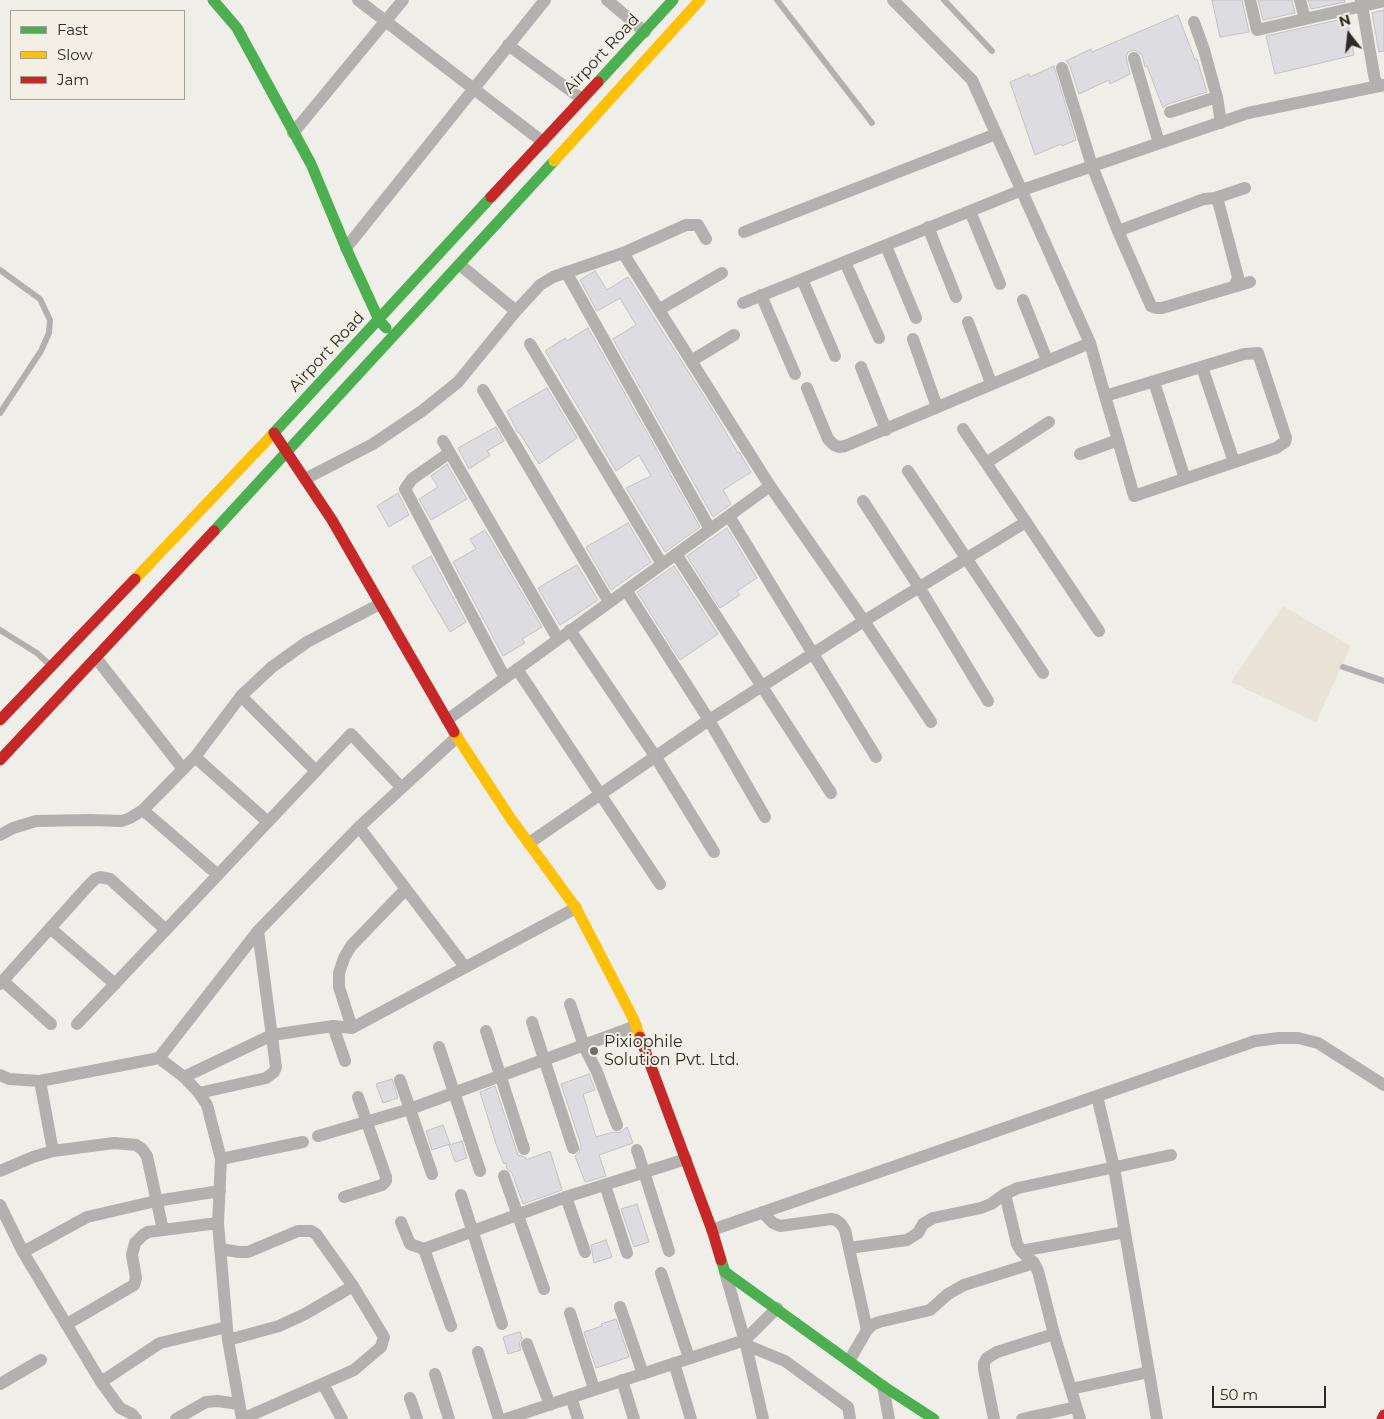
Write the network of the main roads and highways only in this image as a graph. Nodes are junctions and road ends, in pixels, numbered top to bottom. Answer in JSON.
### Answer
{"nodes":[{"id":1,"x":213,"y":0,"type":"edge"},
{"id":2,"x":673,"y":0,"type":"edge"},
{"id":3,"x":700,"y":0,"type":"edge"},
{"id":4,"x":379,"y":320,"type":"junction"},
{"id":5,"x":394,"y":337,"type":"junction"},
{"id":6,"x":274,"y":434,"type":"junction"},
{"id":7,"x":288,"y":453,"type":"junction"},
{"id":8,"x":0,"y":720,"type":"edge"},
{"id":9,"x":0,"y":760,"type":"edge"},
{"id":10,"x":1384,"y":1415,"type":"edge"},
{"id":11,"x":934,"y":1419,"type":"edge"},
{"id":12,"x":1382,"y":1419,"type":"edge"}],
"edges":[{"from":1,"to":4,"type":"main road"},
{"from":2,"to":4,"type":"main road","name":"Airport Road"},
{"from":3,"to":5,"type":"main road"},
{"from":4,"to":5,"type":"main road"},
{"from":4,"to":6,"type":"main road","name":"Airport Road"},
{"from":5,"to":7,"type":"main road"},
{"from":6,"to":7,"type":"main road"},
{"from":6,"to":8,"type":"main road","name":"Airport Road"},
{"from":7,"to":9,"type":"main road"},
{"from":7,"to":11,"type":"main road"},
{"from":10,"to":12,"type":"main road"}]}
